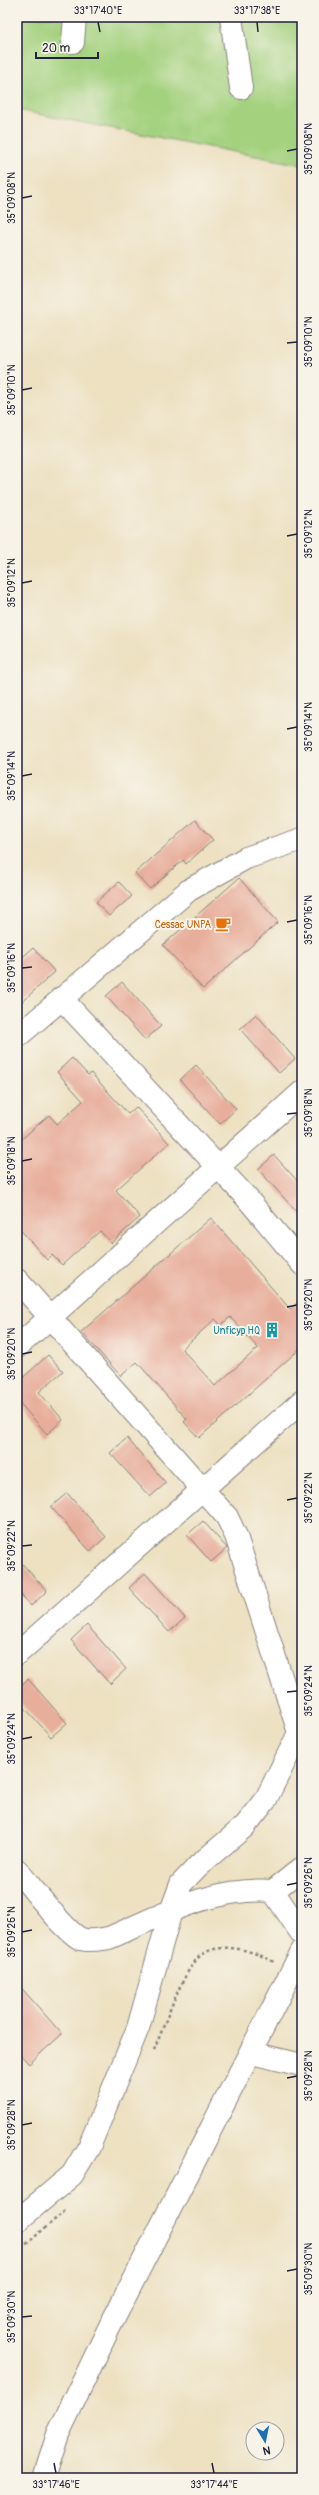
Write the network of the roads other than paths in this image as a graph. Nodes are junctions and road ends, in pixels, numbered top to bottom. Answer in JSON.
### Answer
{"nodes":[{"id":1,"x":74,"y":17,"type":"edge"},
{"id":2,"x":231,"y":17,"type":"edge"},
{"id":3,"x":73,"y":42,"type":"dead end"},
{"id":4,"x":241,"y":88,"type":"dead end"},
{"id":5,"x":302,"y":839,"type":"edge"},
{"id":6,"x":61,"y":998,"type":"junction"},
{"id":7,"x":17,"y":1037,"type":"edge"},
{"id":8,"x":302,"y":1092,"type":"edge"},
{"id":9,"x":216,"y":1167,"type":"junction"},
{"id":10,"x":302,"y":1264,"type":"edge"},
{"id":11,"x":17,"y":1280,"type":"edge"},
{"id":12,"x":50,"y":1317,"type":"junction"},
{"id":13,"x":17,"y":1347,"type":"edge"},
{"id":14,"x":302,"y":1402,"type":"edge"},
{"id":15,"x":204,"y":1488,"type":"junction"},
{"id":16,"x":17,"y":1654,"type":"edge"},
{"id":17,"x":301,"y":1737,"type":"edge"},
{"id":18,"x":302,"y":1868,"type":"edge"},
{"id":19,"x":17,"y":1870,"type":"edge"},
{"id":20,"x":266,"y":1891,"type":"junction"},
{"id":21,"x":171,"y":1911,"type":"junction"},
{"id":22,"x":302,"y":1934,"type":"edge"},
{"id":23,"x":302,"y":1951,"type":"edge"},
{"id":24,"x":251,"y":2053,"type":"junction"},
{"id":25,"x":302,"y":2065,"type":"edge"},
{"id":26,"x":17,"y":2222,"type":"edge"},
{"id":27,"x":44,"y":2478,"type":"edge"}],
"edges":[{"from":1,"to":3,"type":"street"},
{"from":2,"to":4,"type":"street"},
{"from":5,"to":6,"type":"street"},
{"from":6,"to":7,"type":"street"},
{"from":6,"to":9,"type":"street"},
{"from":8,"to":9,"type":"street"},
{"from":9,"to":10,"type":"street"},
{"from":9,"to":12,"type":"street"},
{"from":11,"to":12,"type":"street"},
{"from":12,"to":13,"type":"street"},
{"from":12,"to":15,"type":"street"},
{"from":14,"to":15,"type":"street"},
{"from":15,"to":16,"type":"street"},
{"from":15,"to":17,"type":"street"},
{"from":17,"to":21,"type":"street"},
{"from":18,"to":20,"type":"street"},
{"from":19,"to":21,"type":"street"},
{"from":20,"to":21,"type":"street"},
{"from":20,"to":22,"type":"street"},
{"from":21,"to":26,"type":"street"},
{"from":23,"to":24,"type":"street"},
{"from":24,"to":25,"type":"street"},
{"from":24,"to":27,"type":"street"}]}
